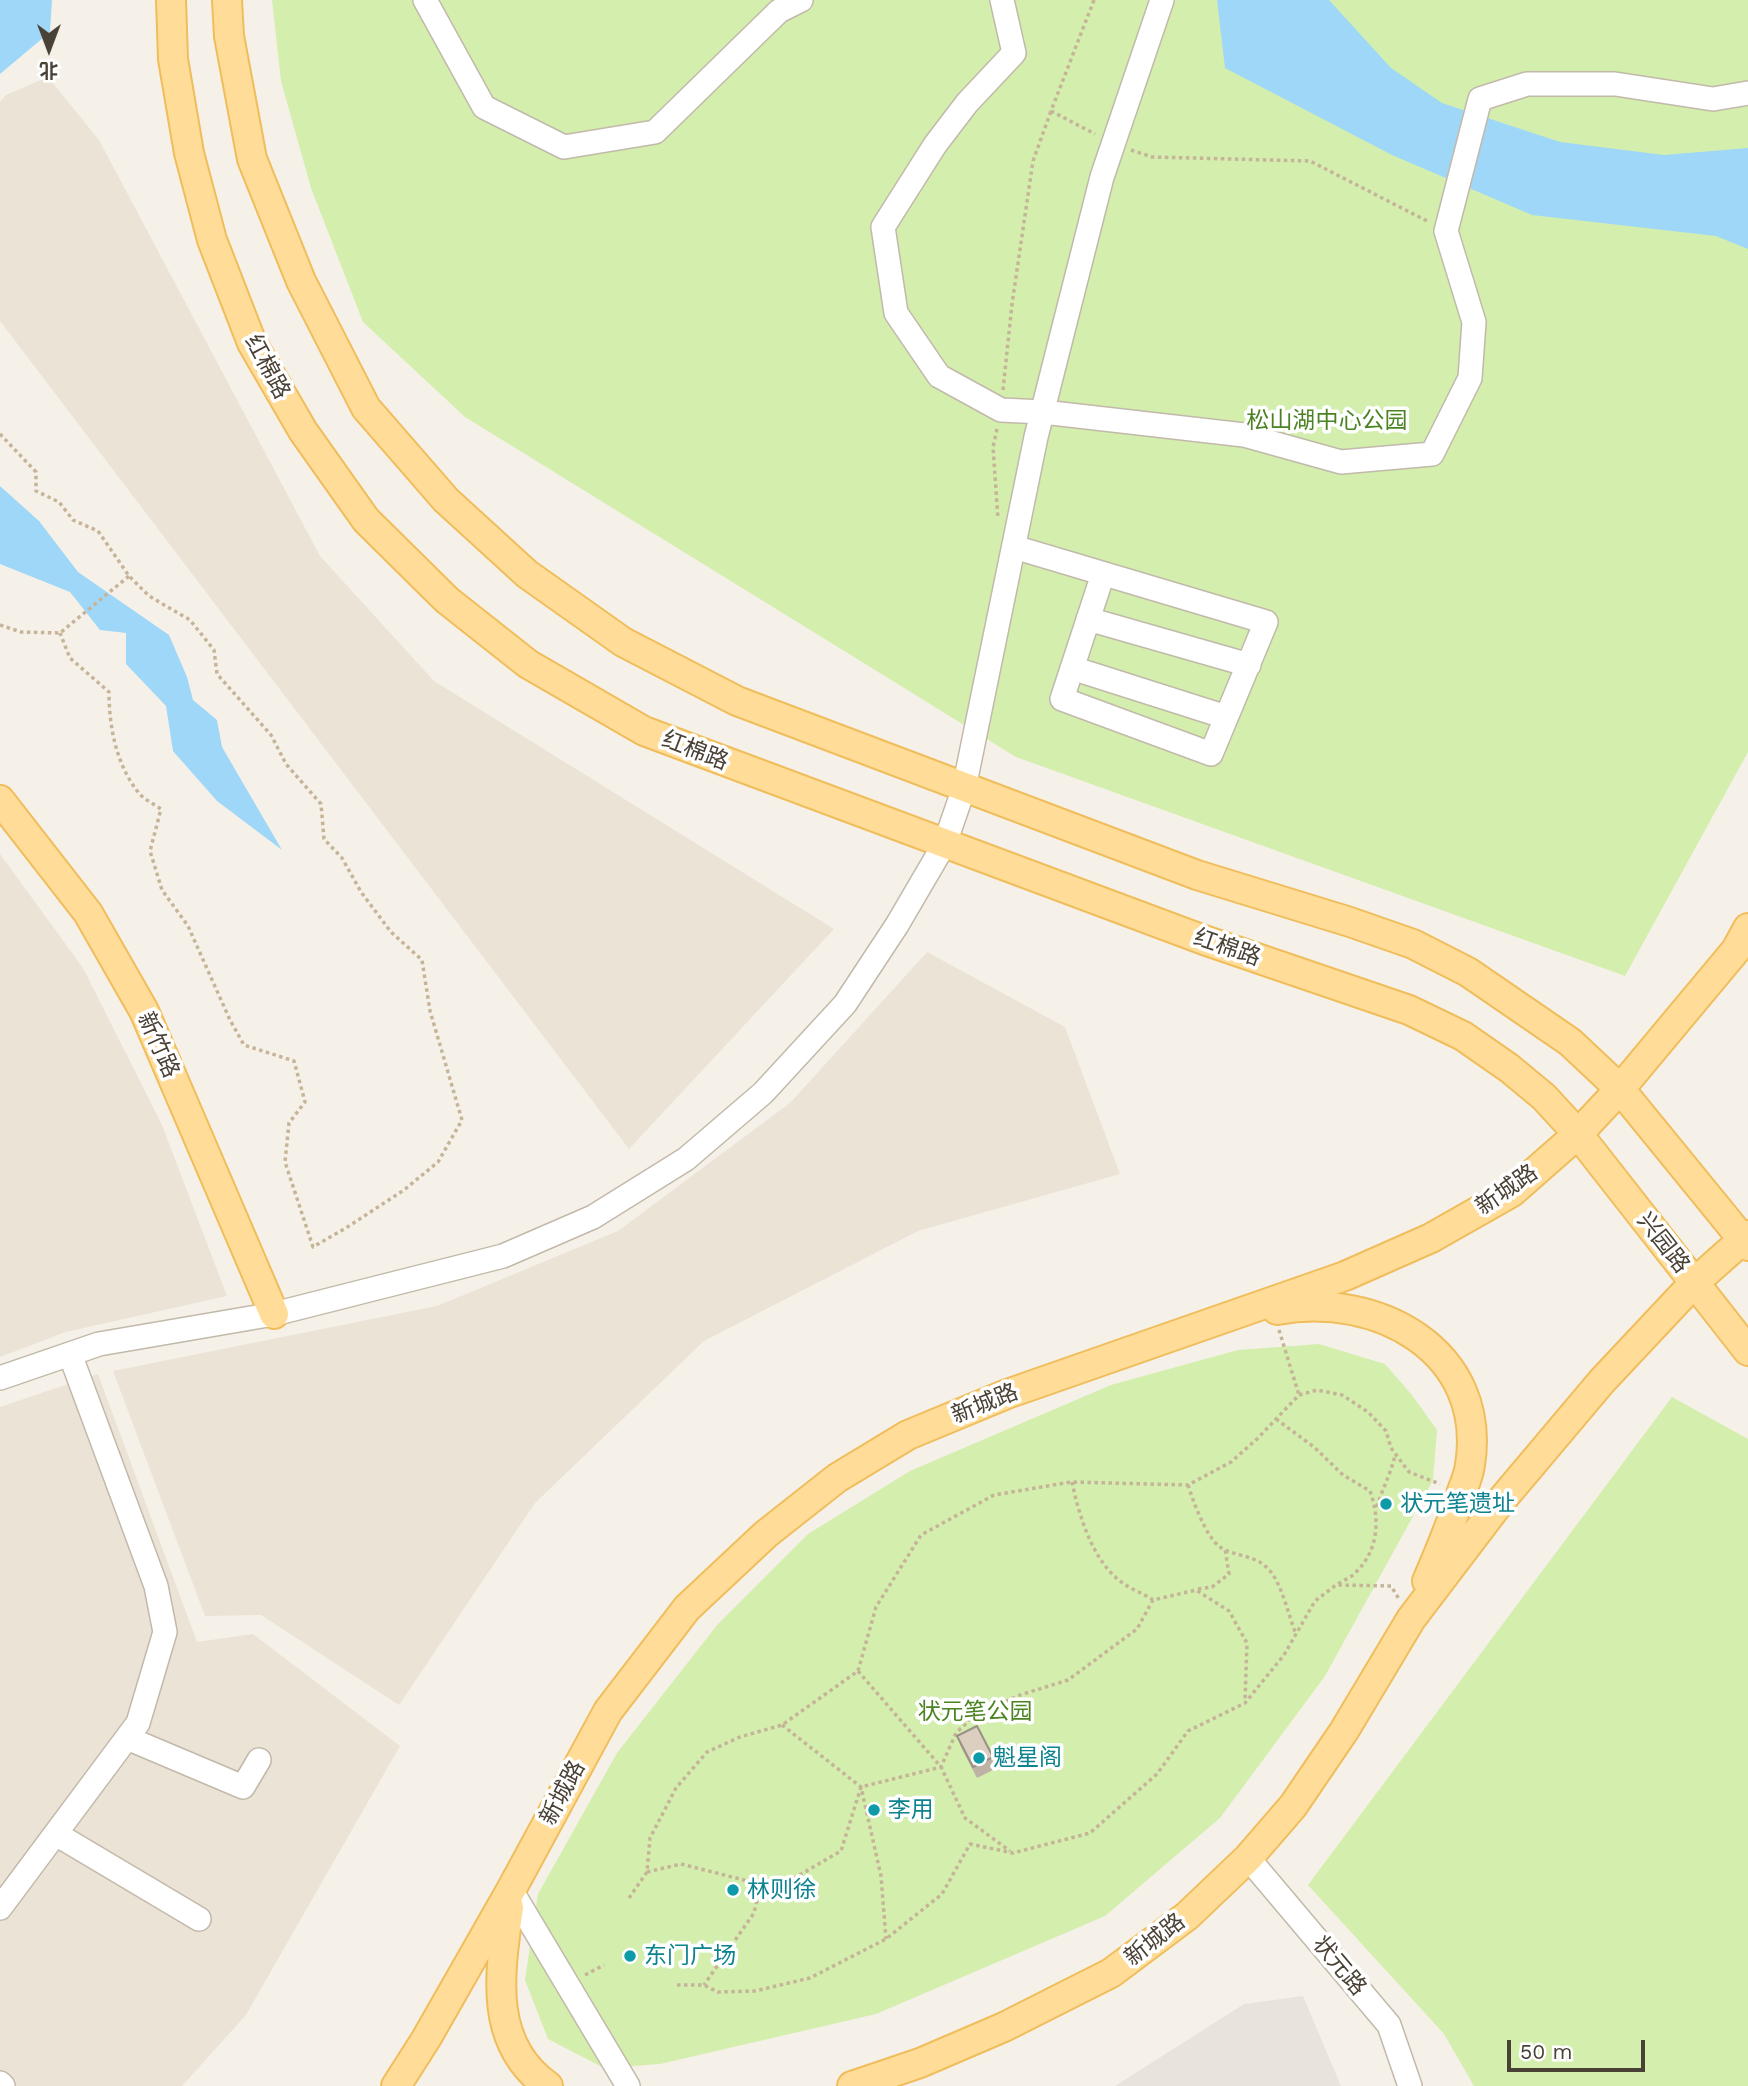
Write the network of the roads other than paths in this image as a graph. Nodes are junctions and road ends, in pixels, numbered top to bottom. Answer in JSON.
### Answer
{"nodes":[{"id":1,"x":171,"y":0,"type":"edge"},
{"id":2,"x":227,"y":0,"type":"edge"},
{"id":3,"x":425,"y":0,"type":"edge"},
{"id":4,"x":801,"y":0,"type":"edge"},
{"id":5,"x":1002,"y":0,"type":"edge"},
{"id":6,"x":1162,"y":0,"type":"edge"},
{"id":7,"x":1748,"y":93,"type":"edge"},
{"id":8,"x":1043,"y":412,"type":"junction"},
{"id":9,"x":1014,"y":547,"type":"junction"},
{"id":10,"x":1103,"y":574,"type":"junction"},
{"id":11,"x":1088,"y":619,"type":"junction"},
{"id":12,"x":1248,"y":665,"type":"junction"},
{"id":13,"x":1072,"y":667,"type":"junction"},
{"id":14,"x":1226,"y":717,"type":"junction"},
{"id":15,"x":964,"y":788,"type":"junction"},
{"id":16,"x":0,"y":800,"type":"edge"},
{"id":17,"x":946,"y":843,"type":"junction"},
{"id":18,"x":1748,"y":928,"type":"edge"},
{"id":19,"x":1620,"y":1089,"type":"junction"},
{"id":20,"x":1578,"y":1134,"type":"junction"},
{"id":21,"x":1746,"y":1240,"type":"edge"},
{"id":22,"x":1694,"y":1283,"type":"junction"},
{"id":23,"x":274,"y":1314,"type":"junction"},
{"id":24,"x":1222,"y":1320,"type":"junction"},
{"id":25,"x":1748,"y":1351,"type":"edge"},
{"id":26,"x":70,"y":1354,"type":"junction"},
{"id":27,"x":0,"y":1378,"type":"edge"},
{"id":28,"x":1411,"y":1619,"type":"junction"},
{"id":29,"x":127,"y":1738,"type":"junction"},
{"id":30,"x":259,"y":1760,"type":"dead end"},
{"id":31,"x":56,"y":1834,"type":"junction"},
{"id":32,"x":1248,"y":1858,"type":"junction"},
{"id":33,"x":511,"y":1890,"type":"junction"},
{"id":34,"x":0,"y":1908,"type":"edge"},
{"id":35,"x":200,"y":1919,"type":"dead end"},
{"id":36,"x":396,"y":2086,"type":"edge"},
{"id":37,"x":548,"y":2086,"type":"edge"},
{"id":38,"x":628,"y":2086,"type":"edge"},
{"id":39,"x":852,"y":2086,"type":"edge"},
{"id":40,"x":1410,"y":2086,"type":"edge"}],
"edges":[{"from":1,"to":17,"type":"main road","name":"红棉路"},
{"from":2,"to":15,"type":"main road"},
{"from":3,"to":4,"type":"street"},
{"from":5,"to":8,"type":"street"},
{"from":6,"to":8,"type":"street"},
{"from":7,"to":8,"type":"street"},
{"from":8,"to":9,"type":"street"},
{"from":9,"to":10,"type":"street"},
{"from":9,"to":15,"type":"street"},
{"from":10,"to":11,"type":"street"},
{"from":10,"to":12,"type":"street"},
{"from":11,"to":12,"type":"street"},
{"from":11,"to":13,"type":"street"},
{"from":12,"to":14,"type":"street"},
{"from":13,"to":14,"type":"street"},
{"from":13,"to":14,"type":"street"},
{"from":15,"to":17,"type":"street"},
{"from":15,"to":19,"type":"main road"},
{"from":16,"to":23,"type":"main road","name":"新竹路"},
{"from":17,"to":20,"type":"main road","name":"红棉路"},
{"from":17,"to":23,"type":"street"},
{"from":18,"to":19,"type":"main road","name":"新城路"},
{"from":19,"to":20,"type":"main road","name":"新城路"},
{"from":19,"to":21,"type":"main road"},
{"from":20,"to":22,"type":"main road","name":"兴园路"},
{"from":20,"to":24,"type":"main road","name":"新城路"},
{"from":21,"to":22,"type":"main road","name":"新城路"},
{"from":22,"to":25,"type":"main road","name":"兴园路"},
{"from":22,"to":28,"type":"main road","name":"新城路"},
{"from":23,"to":26,"type":"street"},
{"from":24,"to":28,"type":"main road"},
{"from":24,"to":33,"type":"main road","name":"新城路"},
{"from":26,"to":27,"type":"street"},
{"from":26,"to":29,"type":"street"},
{"from":28,"to":32,"type":"main road","name":"新城路"},
{"from":29,"to":30,"type":"street"},
{"from":29,"to":31,"type":"street"},
{"from":31,"to":34,"type":"street"},
{"from":31,"to":35,"type":"street"},
{"from":32,"to":39,"type":"main road","name":"新城路"},
{"from":32,"to":40,"type":"street","name":"状元路"},
{"from":33,"to":36,"type":"main road","name":"新城路"},
{"from":33,"to":37,"type":"main road"},
{"from":33,"to":38,"type":"street"}]}
